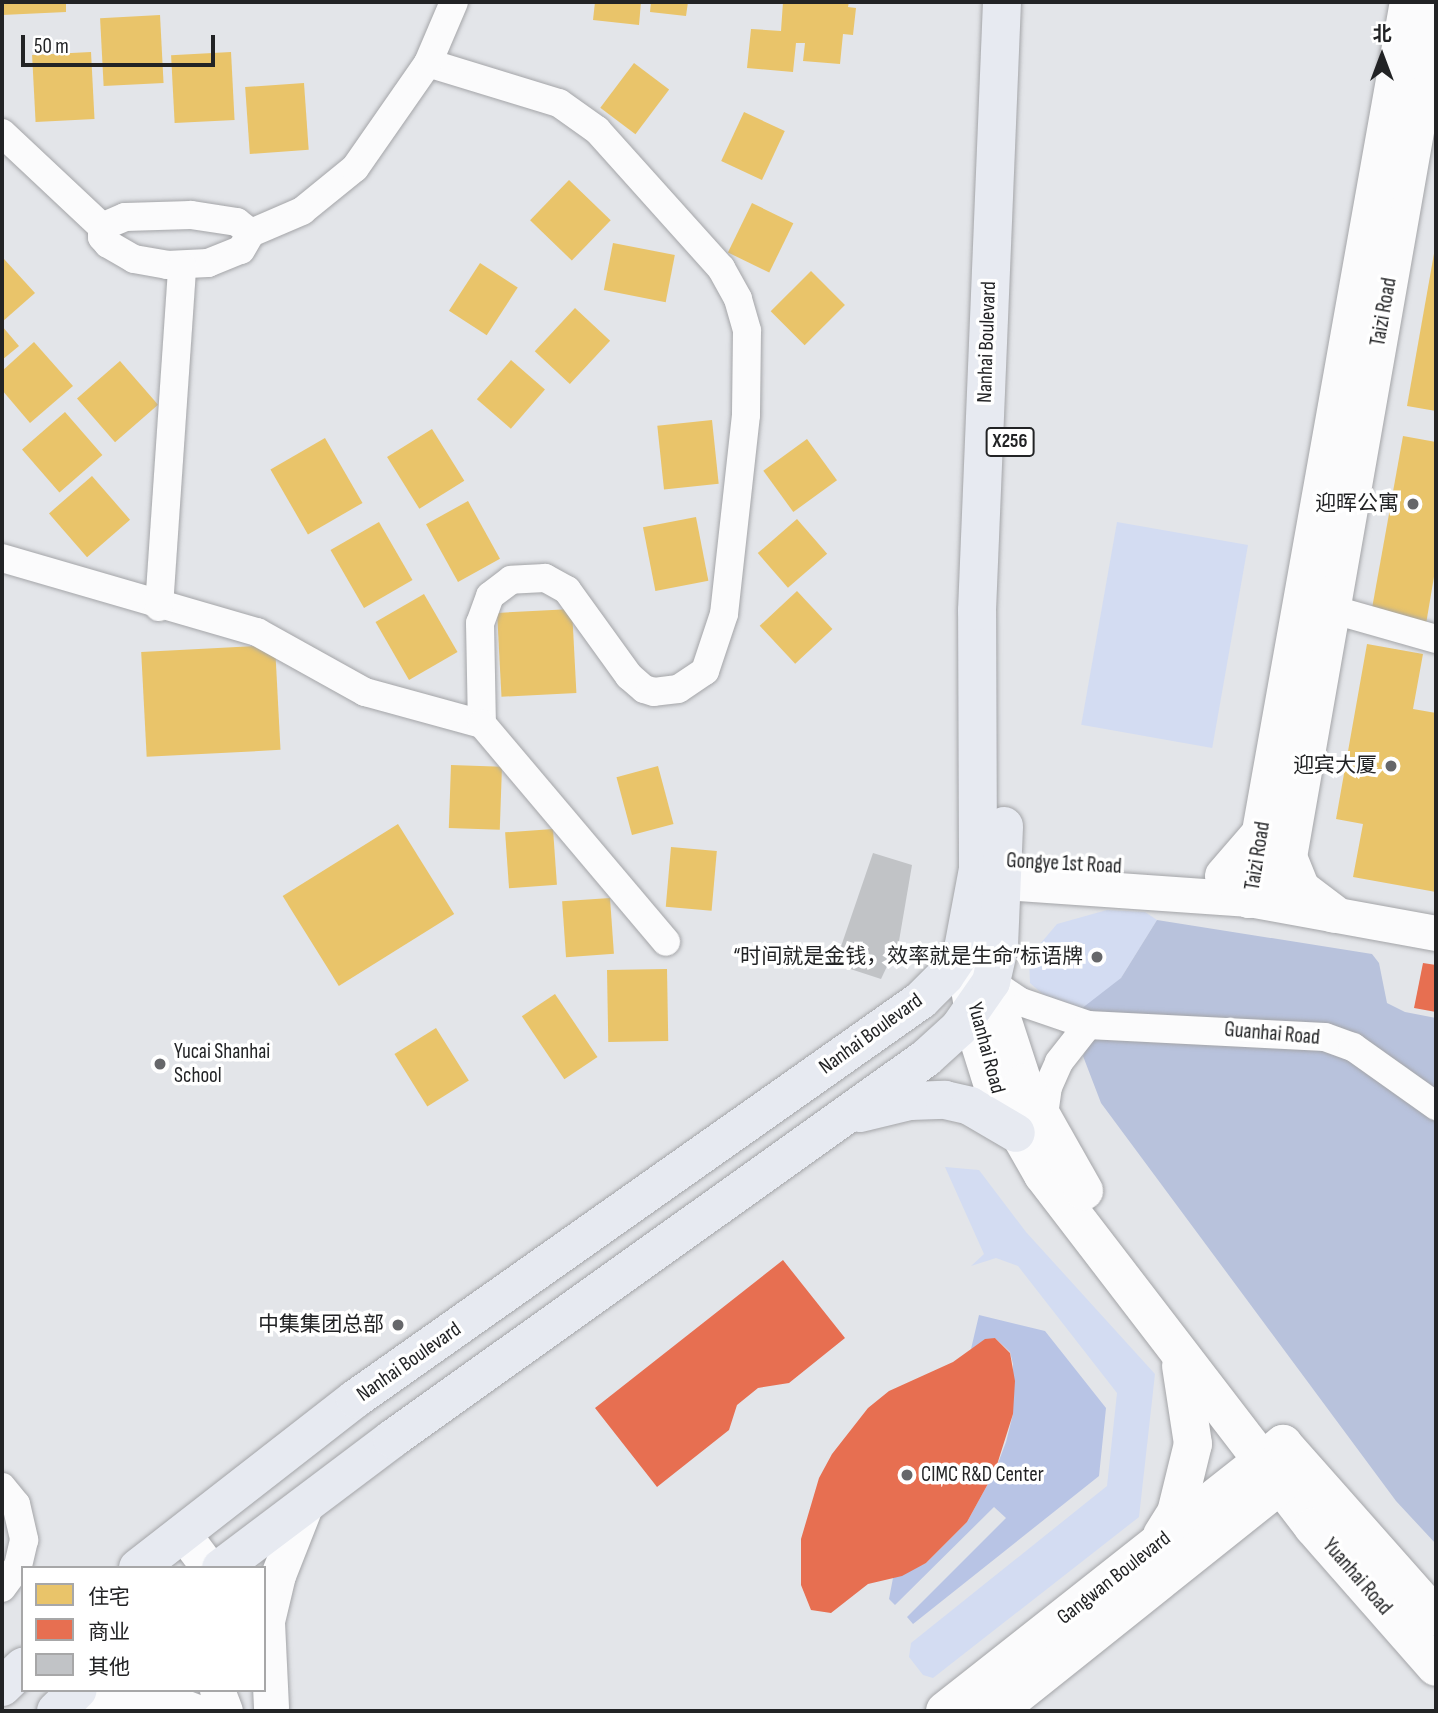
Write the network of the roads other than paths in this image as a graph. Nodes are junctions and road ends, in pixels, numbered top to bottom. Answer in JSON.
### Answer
{"nodes":[{"id":1,"x":454,"y":2,"type":"edge"},
{"id":2,"x":1002,"y":2,"type":"edge"},
{"id":3,"x":1027,"y":2,"type":"edge"},
{"id":4,"x":1409,"y":2,"type":"edge"},
{"id":5,"x":1436,"y":12,"type":"edge"},
{"id":6,"x":428,"y":63,"type":"junction"},
{"id":7,"x":2,"y":133,"type":"edge"},
{"id":8,"x":102,"y":227,"type":"junction"},
{"id":9,"x":251,"y":233,"type":"junction"},
{"id":10,"x":182,"y":266,"type":"junction"},
{"id":11,"x":2,"y":558,"type":"edge"},
{"id":12,"x":159,"y":607,"type":"junction"},
{"id":13,"x":1331,"y":609,"type":"junction"},
{"id":14,"x":1436,"y":639,"type":"edge"},
{"id":15,"x":482,"y":724,"type":"junction"},
{"id":16,"x":1275,"y":845,"type":"junction"},
{"id":17,"x":996,"y":869,"type":"junction"},
{"id":18,"x":1237,"y":888,"type":"junction"},
{"id":19,"x":1334,"y":914,"type":"junction"},
{"id":20,"x":1436,"y":933,"type":"edge"},
{"id":21,"x":666,"y":942,"type":"dead end"},
{"id":22,"x":963,"y":949,"type":"junction"},
{"id":23,"x":983,"y":996,"type":"junction"},
{"id":24,"x":1088,"y":1025,"type":"junction"},
{"id":25,"x":1436,"y":1106,"type":"edge"},
{"id":26,"x":841,"y":1118,"type":"junction"},
{"id":27,"x":1029,"y":1128,"type":"junction"},
{"id":28,"x":1175,"y":1349,"type":"junction"},
{"id":29,"x":1275,"y":1463,"type":"junction"},
{"id":30,"x":2,"y":1487,"type":"edge"},
{"id":31,"x":306,"y":1504,"type":"junction"},
{"id":32,"x":182,"y":1532,"type":"junction"},
{"id":33,"x":1157,"y":1543,"type":"junction"},
{"id":34,"x":148,"y":1565,"type":"edge"},
{"id":35,"x":208,"y":1566,"type":"edge"},
{"id":36,"x":224,"y":1566,"type":"edge"},
{"id":37,"x":2,"y":1588,"type":"edge"},
{"id":38,"x":1436,"y":1618,"type":"edge"},
{"id":39,"x":1436,"y":1667,"type":"edge"},
{"id":40,"x":21,"y":1669,"type":"edge"},
{"id":41,"x":2,"y":1687,"type":"edge"},
{"id":42,"x":76,"y":1692,"type":"edge"},
{"id":43,"x":218,"y":1692,"type":"edge"},
{"id":44,"x":269,"y":1703,"type":"edge"},
{"id":45,"x":56,"y":1711,"type":"edge"},
{"id":46,"x":81,"y":1711,"type":"edge"},
{"id":47,"x":194,"y":1711,"type":"edge"},
{"id":48,"x":225,"y":1711,"type":"edge"},
{"id":49,"x":945,"y":1711,"type":"edge"},
{"id":50,"x":997,"y":1711,"type":"edge"}],
"edges":[{"from":1,"to":6,"type":"street"},
{"from":2,"to":17,"type":"main road","name":"Nanhai Boulevard","number":"X256"},
{"from":3,"to":17,"type":"main road","name":"Nanhai Boulevard","number":"X256"},
{"from":4,"to":16,"type":"main road","name":"Taizi Road"},
{"from":5,"to":13,"type":"main road","name":"Taizi Road"},
{"from":6,"to":9,"type":"street"},
{"from":6,"to":15,"type":"street"},
{"from":7,"to":8,"type":"street"},
{"from":8,"to":9,"type":"street"},
{"from":8,"to":10,"type":"street"},
{"from":9,"to":10,"type":"street"},
{"from":10,"to":12,"type":"street"},
{"from":11,"to":12,"type":"street"},
{"from":12,"to":15,"type":"street"},
{"from":13,"to":14,"type":"street"},
{"from":13,"to":16,"type":"main road","name":"Taizi Road"},
{"from":15,"to":21,"type":"street"},
{"from":16,"to":18,"type":"main road"},
{"from":16,"to":19,"type":"main road"},
{"from":17,"to":18,"type":"street","name":"Gongye 1st Road"},
{"from":17,"to":22,"type":"main road","name":"Nanhai Boulevard","number":"X256"},
{"from":17,"to":23,"type":"main road","name":"Nanhai Boulevard","number":"X256"},
{"from":18,"to":19,"type":"street","name":"Gongye 1st Road"},
{"from":19,"to":20,"type":"street","name":"Gongye 1st Road"},
{"from":22,"to":23,"type":"main road","name":"Yuanhai Road"},
{"from":22,"to":32,"type":"main road","name":"Nanhai Boulevard"},
{"from":23,"to":24,"type":"street","name":"Guanhai Road"},
{"from":23,"to":26,"type":"main road"},
{"from":23,"to":27,"type":"main road","name":"Yuanhai Road"},
{"from":24,"to":25,"type":"street","name":"Guanhai Road"},
{"from":24,"to":27,"type":"street"},
{"from":26,"to":27,"type":"main road"},
{"from":26,"to":31,"type":"main road"},
{"from":27,"to":28,"type":"main road","name":"Yuanhai Road"},
{"from":27,"to":29,"type":"main road","name":"Yuanhai Road"},
{"from":28,"to":29,"type":"main road","name":"Yuanhai Road"},
{"from":28,"to":33,"type":"main road"},
{"from":29,"to":33,"type":"main road","name":"Gangwan Boulevard"},
{"from":29,"to":38,"type":"main road","name":"Yuanhai Road"},
{"from":29,"to":39,"type":"main road","name":"Yuanhai Road"},
{"from":29,"to":50,"type":"main road","name":"Gangwan Boulevard"},
{"from":30,"to":37,"type":"street"},
{"from":31,"to":36,"type":"main road"},
{"from":31,"to":44,"type":"street"},
{"from":32,"to":34,"type":"main road","name":"Nanhai Boulevard"},
{"from":32,"to":35,"type":"street"},
{"from":33,"to":49,"type":"main road","name":"Gangwan Boulevard"},
{"from":40,"to":41,"type":"main road"},
{"from":42,"to":45,"type":"main road"},
{"from":43,"to":48,"type":"street"},
{"from":46,"to":47,"type":"street"}]}
